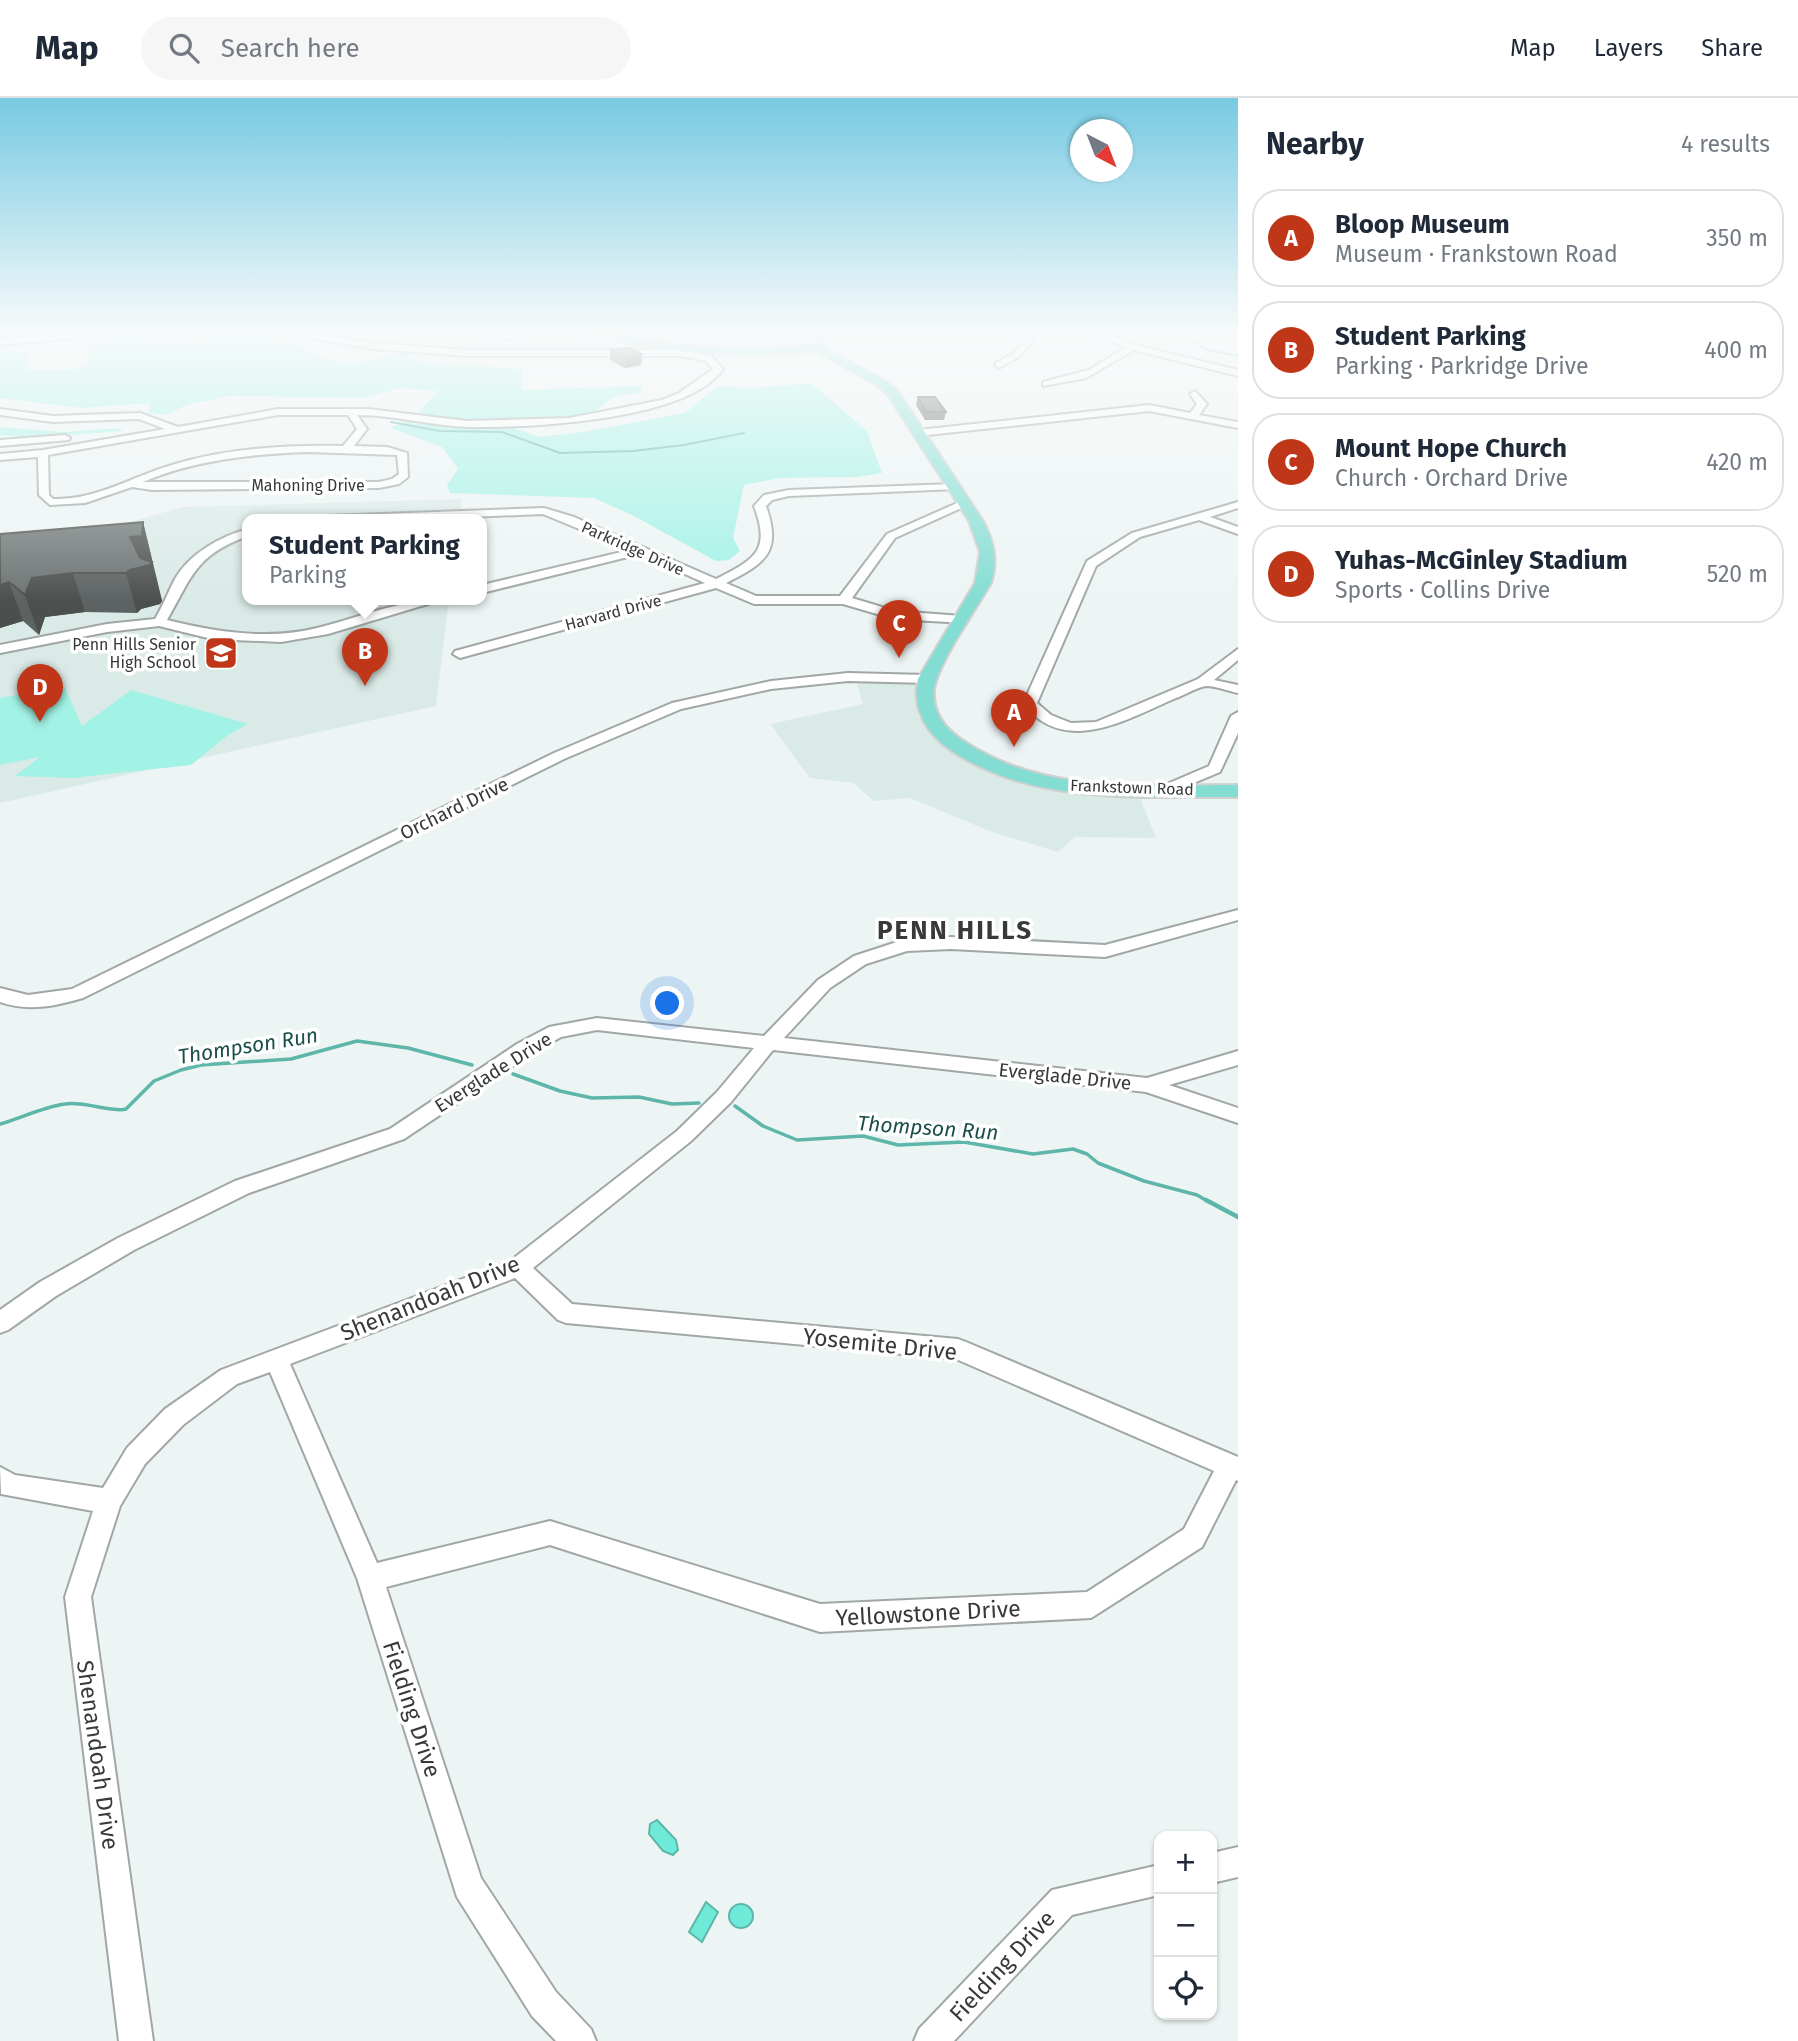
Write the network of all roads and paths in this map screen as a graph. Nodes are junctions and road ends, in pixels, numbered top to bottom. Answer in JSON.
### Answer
{"nodes":[{"id":1,"x":155,"y":422,"type":"edge"},
{"id":2,"x":216,"y":422,"type":"edge"},
{"id":3,"x":357,"y":422,"type":"edge"},
{"id":4,"x":446,"y":422,"type":"edge"},
{"id":5,"x":546,"y":422,"type":"edge"},
{"id":6,"x":911,"y":422,"type":"edge"},
{"id":7,"x":1014,"y":422,"type":"edge"},
{"id":8,"x":175,"y":429,"type":"junction"},
{"id":9,"x":918,"y":432,"type":"junction"},
{"id":10,"x":111,"y":441,"type":"junction"},
{"id":11,"x":0,"y":443,"type":"edge"},
{"id":12,"x":347,"y":448,"type":"junction"},
{"id":13,"x":43,"y":453,"type":"junction"},
{"id":14,"x":0,"y":457,"type":"edge"},
{"id":15,"x":132,"y":484,"type":"junction"},
{"id":16,"x":953,"y":487,"type":"junction"},
{"id":17,"x":964,"y":503,"type":"junction"},
{"id":18,"x":1238,"y":505,"type":"edge"},
{"id":19,"x":462,"y":514,"type":"edge"},
{"id":20,"x":1198,"y":516,"type":"junction"},
{"id":21,"x":1238,"y":531,"type":"edge"},
{"id":22,"x":242,"y":534,"type":"edge"},
{"id":23,"x":639,"y":551,"type":"junction"},
{"id":24,"x":715,"y":584,"type":"junction"},
{"id":25,"x":487,"y":588,"type":"edge"},
{"id":26,"x":844,"y":600,"type":"junction"},
{"id":27,"x":415,"y":605,"type":"edge"},
{"id":28,"x":962,"y":620,"type":"junction"},
{"id":29,"x":159,"y":622,"type":"junction"},
{"id":30,"x":0,"y":649,"type":"edge"},
{"id":31,"x":460,"y":653,"type":"dead end"},
{"id":32,"x":1238,"y":653,"type":"edge"},
{"id":33,"x":1225,"y":664,"type":"junction"},
{"id":34,"x":927,"y":679,"type":"junction"},
{"id":35,"x":1205,"y":682,"type":"junction"},
{"id":36,"x":1238,"y":683,"type":"edge"},
{"id":37,"x":1238,"y":689,"type":"edge"},
{"id":38,"x":1238,"y":716,"type":"edge"},
{"id":39,"x":1238,"y":761,"type":"edge"},
{"id":40,"x":1215,"y":769,"type":"junction"},
{"id":41,"x":1165,"y":790,"type":"junction"},
{"id":42,"x":1238,"y":791,"type":"edge"},
{"id":43,"x":1238,"y":915,"type":"edge"},
{"id":44,"x":0,"y":994,"type":"edge"},
{"id":45,"x":768,"y":1044,"type":"junction"},
{"id":46,"x":1238,"y":1059,"type":"edge"},
{"id":47,"x":1147,"y":1085,"type":"junction"},
{"id":48,"x":1238,"y":1116,"type":"edge"},
{"id":49,"x":518,"y":1267,"type":"junction"},
{"id":50,"x":0,"y":1322,"type":"edge"},
{"id":51,"x":276,"y":1359,"type":"junction"},
{"id":52,"x":1234,"y":1467,"type":"edge"},
{"id":53,"x":0,"y":1479,"type":"edge"},
{"id":54,"x":109,"y":1502,"type":"junction"},
{"id":55,"x":370,"y":1578,"type":"junction"},
{"id":56,"x":1238,"y":1862,"type":"edge"},
{"id":57,"x":1217,"y":1867,"type":"edge"},
{"id":58,"x":1154,"y":1881,"type":"edge"},
{"id":59,"x":136,"y":2041,"type":"edge"},
{"id":60,"x":579,"y":2041,"type":"edge"},
{"id":61,"x":931,"y":2041,"type":"edge"}],
"edges":[{"from":1,"to":8,"type":"street"},
{"from":2,"to":8,"type":"street"},
{"from":3,"to":12,"type":"street"},
{"from":4,"to":5,"type":"street"},
{"from":6,"to":9,"type":"main road"},
{"from":7,"to":9,"type":"street"},
{"from":8,"to":10,"type":"street"},
{"from":9,"to":16,"type":"main road"},
{"from":10,"to":11,"type":"street"},
{"from":10,"to":13,"type":"street"},
{"from":12,"to":15,"type":"street"},
{"from":12,"to":15,"type":"street","name":"Mahoning Drive"},
{"from":13,"to":14,"type":"street"},
{"from":13,"to":15,"type":"street"},
{"from":16,"to":17,"type":"main road"},
{"from":16,"to":24,"type":"street","name":"Harvard Drive"},
{"from":17,"to":26,"type":"street"},
{"from":17,"to":28,"type":"main road"},
{"from":18,"to":20,"type":"street"},
{"from":19,"to":23,"type":"street","name":"Parkridge Drive"},
{"from":20,"to":21,"type":"street"},
{"from":20,"to":35,"type":"street"},
{"from":22,"to":29,"type":"street"},
{"from":23,"to":24,"type":"street","name":"Parkridge Drive"},
{"from":23,"to":25,"type":"street"},
{"from":24,"to":26,"type":"street","name":"Parkridge Drive"},
{"from":24,"to":31,"type":"street","name":"Harvard Drive"},
{"from":26,"to":28,"type":"street","name":"Parkridge Drive"},
{"from":27,"to":29,"type":"street"},
{"from":28,"to":34,"type":"main road"},
{"from":29,"to":30,"type":"street"},
{"from":32,"to":33,"type":"street"},
{"from":33,"to":35,"type":"street"},
{"from":33,"to":36,"type":"street"},
{"from":34,"to":41,"type":"main road","name":"Frankstown Road"},
{"from":34,"to":44,"type":"street","name":"Orchard Drive"},
{"from":35,"to":37,"type":"street"},
{"from":38,"to":40,"type":"street"},
{"from":39,"to":40,"type":"street"},
{"from":40,"to":41,"type":"street"},
{"from":41,"to":42,"type":"main road","name":"Frankstown Road"},
{"from":43,"to":45,"type":"street","name":"Shenandoah Drive"},
{"from":45,"to":47,"type":"street","name":"Everglade Drive"},
{"from":45,"to":49,"type":"street","name":"Shenandoah Drive"},
{"from":45,"to":50,"type":"street","name":"Everglade Drive"},
{"from":46,"to":47,"type":"street"},
{"from":47,"to":48,"type":"street","name":"Everglade Drive"},
{"from":49,"to":51,"type":"street","name":"Shenandoah Drive"},
{"from":49,"to":52,"type":"street","name":"Yosemite Drive"},
{"from":51,"to":54,"type":"street","name":"Shenandoah Drive"},
{"from":51,"to":55,"type":"street","name":"Fielding Drive"},
{"from":52,"to":55,"type":"street","name":"Yellowstone Drive"},
{"from":53,"to":54,"type":"street"},
{"from":54,"to":59,"type":"street","name":"Shenandoah Drive"},
{"from":55,"to":60,"type":"street","name":"Fielding Drive"},
{"from":56,"to":57,"type":"street"},
{"from":58,"to":61,"type":"street","name":"Fielding Drive"}]}
